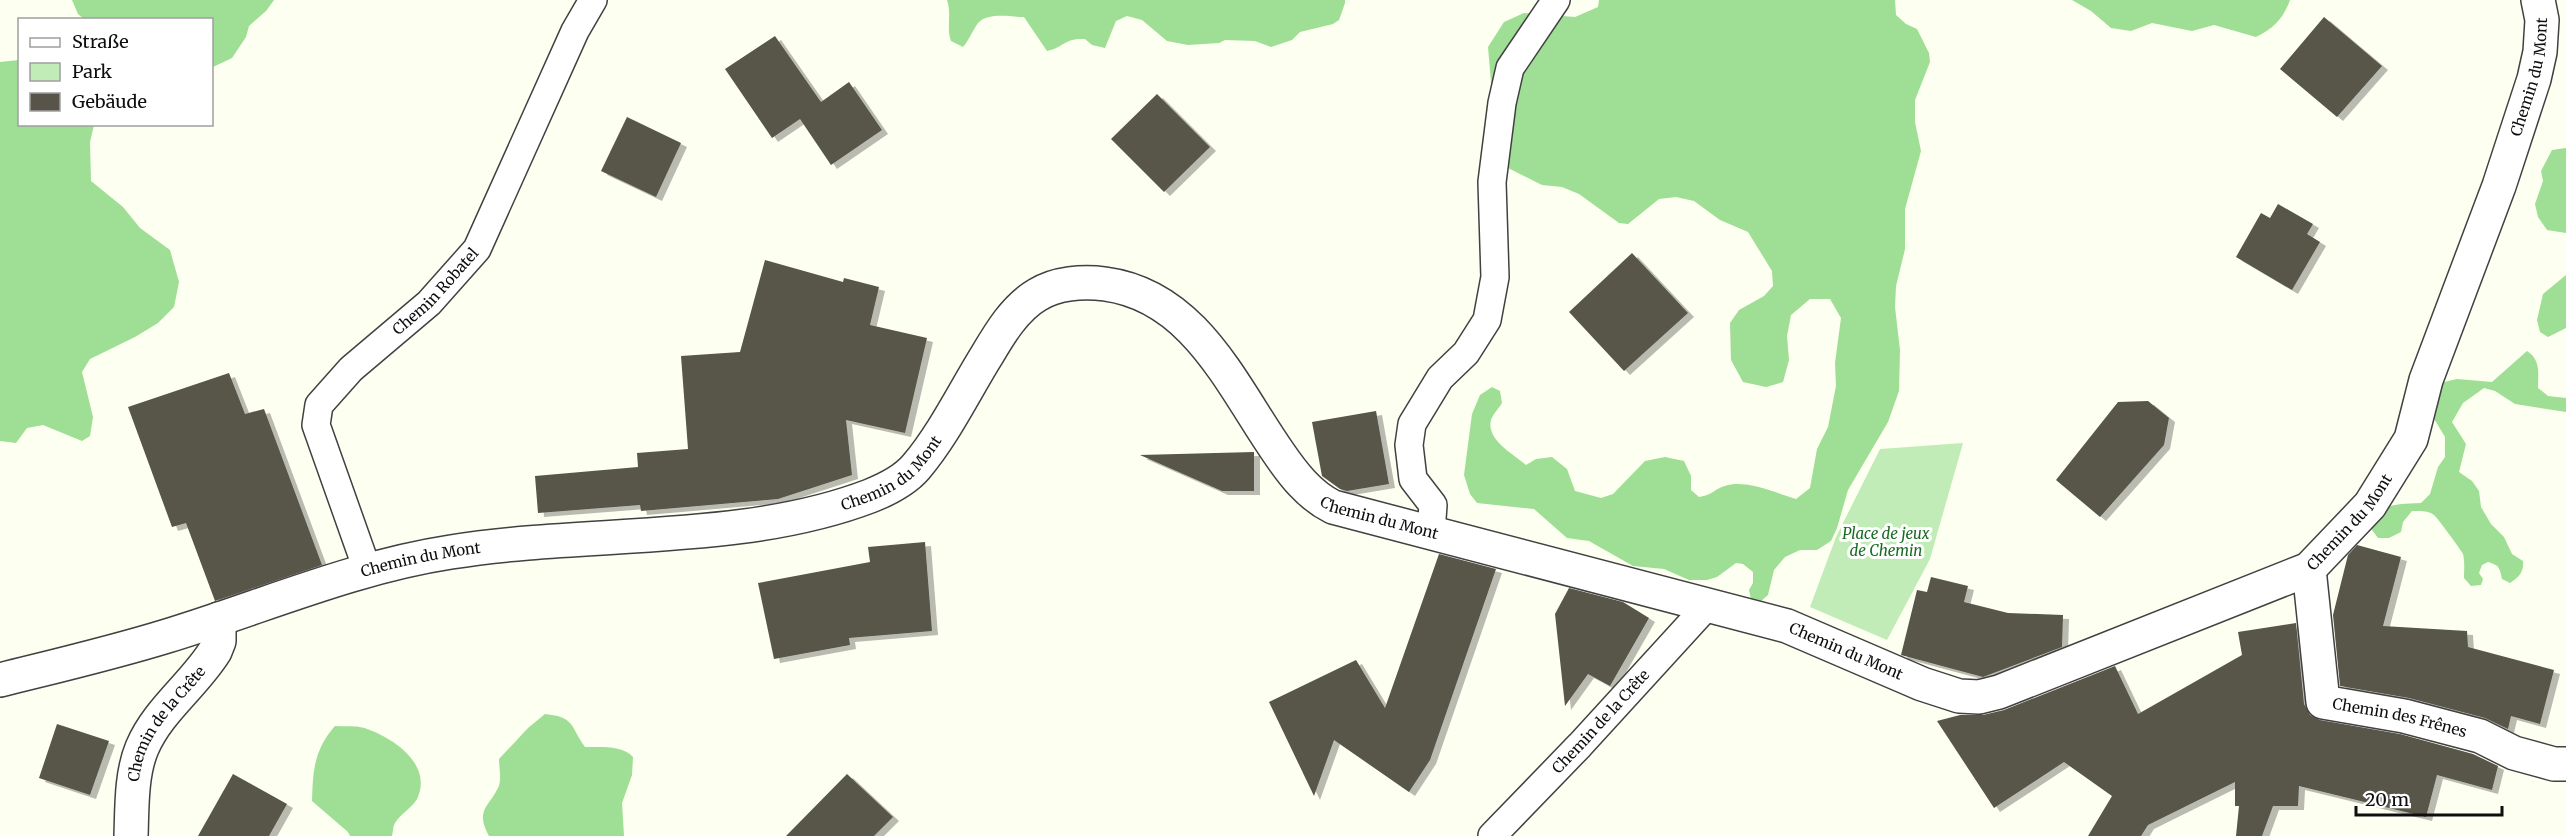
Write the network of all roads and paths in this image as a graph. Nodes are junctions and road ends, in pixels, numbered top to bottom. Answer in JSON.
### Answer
{"nodes":[{"id":1,"x":593,"y":0,"type":"edge"},
{"id":2,"x":1556,"y":0,"type":"edge"},
{"id":3,"x":2538,"y":0,"type":"edge"},
{"id":4,"x":1431,"y":532,"type":"junction"},
{"id":5,"x":367,"y":569,"type":"junction"},
{"id":6,"x":2309,"y":569,"type":"junction"},
{"id":7,"x":1708,"y":605,"type":"junction"},
{"id":8,"x":219,"y":619,"type":"junction"},
{"id":9,"x":0,"y":680,"type":"edge"},
{"id":10,"x":2566,"y":764,"type":"edge"},
{"id":11,"x":131,"y":836,"type":"edge"},
{"id":12,"x":1492,"y":836,"type":"edge"}],
"edges":[{"from":1,"to":5,"type":"lane","name":"Chemin Robatel"},
{"from":2,"to":4,"type":"lane"},
{"from":3,"to":6,"type":"street","name":"Chemin du Mont"},
{"from":4,"to":5,"type":"street","name":"Chemin du Mont"},
{"from":4,"to":7,"type":"street","name":"Chemin du Mont"},
{"from":5,"to":8,"type":"street","name":"Chemin du Mont"},
{"from":6,"to":7,"type":"street","name":"Chemin du Mont"},
{"from":6,"to":10,"type":"street","name":"Chemin des Frênes"},
{"from":7,"to":12,"type":"lane","name":"Chemin de la Crête"},
{"from":8,"to":9,"type":"street","name":"Chemin du Mont"},
{"from":8,"to":11,"type":"street","name":"Chemin de la Crête"}]}
